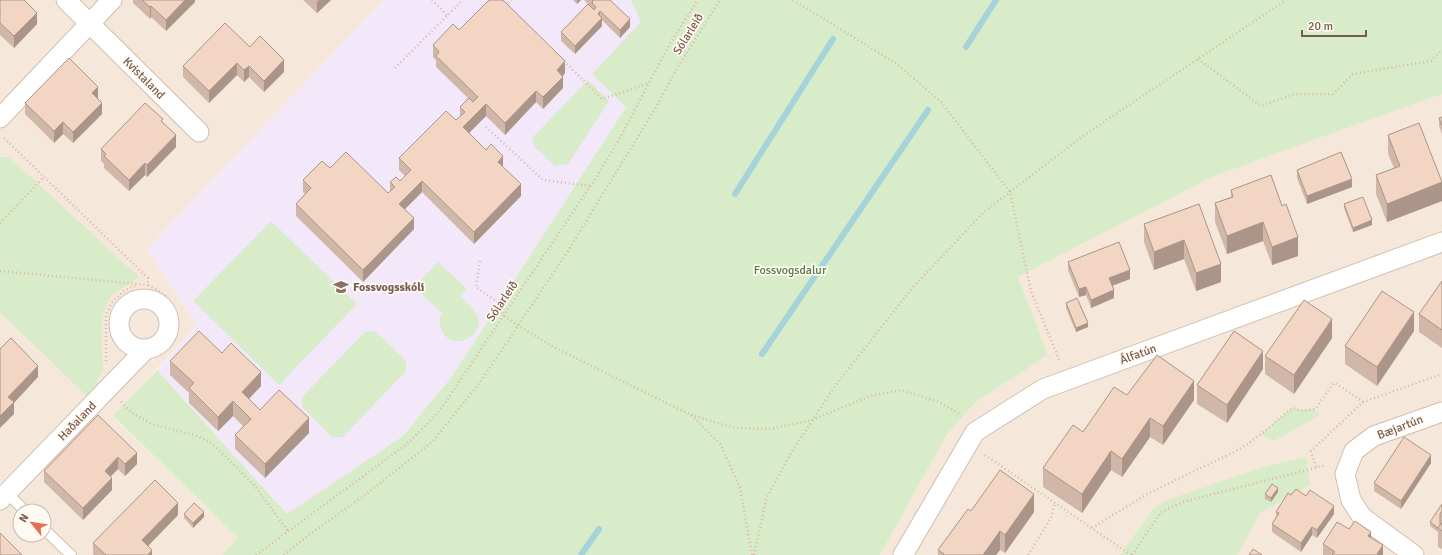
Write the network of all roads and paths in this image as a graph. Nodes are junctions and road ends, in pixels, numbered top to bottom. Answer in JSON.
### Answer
{"nodes":[{"id":1,"x":66,"y":0,"type":"edge"},
{"id":2,"x":112,"y":0,"type":"edge"},
{"id":3,"x":432,"y":0,"type":"edge"},
{"id":4,"x":463,"y":0,"type":"edge"},
{"id":5,"x":511,"y":0,"type":"edge"},
{"id":6,"x":698,"y":0,"type":"edge"},
{"id":7,"x":720,"y":0,"type":"edge"},
{"id":8,"x":792,"y":0,"type":"edge"},
{"id":9,"x":1286,"y":0,"type":"edge"},
{"id":10,"x":512,"y":10,"type":"edge"},
{"id":11,"x":448,"y":15,"type":"junction"},
{"id":12,"x":89,"y":23,"type":"junction"},
{"id":13,"x":1442,"y":50,"type":"edge"},
{"id":14,"x":1198,"y":58,"type":"junction"},
{"id":15,"x":563,"y":60,"type":"edge"},
{"id":16,"x":395,"y":68,"type":"dead end"},
{"id":17,"x":647,"y":84,"type":"junction"},
{"id":18,"x":0,"y":118,"type":"edge"},
{"id":19,"x":486,"y":127,"type":"dead end"},
{"id":20,"x":199,"y":132,"type":"dead end"},
{"id":21,"x":0,"y":135,"type":"edge"},
{"id":22,"x":44,"y":177,"type":"junction"},
{"id":23,"x":590,"y":186,"type":"junction"},
{"id":24,"x":1010,"y":192,"type":"junction"},
{"id":25,"x":0,"y":223,"type":"edge"},
{"id":26,"x":1442,"y":242,"type":"edge"},
{"id":27,"x":480,"y":260,"type":"dead end"},
{"id":28,"x":0,"y":271,"type":"edge"},
{"id":29,"x":140,"y":285,"type":"junction"},
{"id":30,"x":148,"y":285,"type":"junction"},
{"id":31,"x":167,"y":297,"type":"dead end"},
{"id":32,"x":504,"y":316,"type":"junction"},
{"id":33,"x":519,"y":326,"type":"junction"},
{"id":34,"x":146,"y":349,"type":"dead end"},
{"id":35,"x":106,"y":363,"type":"dead end"},
{"id":36,"x":1442,"y":374,"type":"edge"},
{"id":37,"x":1067,"y":380,"type":"junction"},
{"id":38,"x":119,"y":401,"type":"dead end"},
{"id":39,"x":1363,"y":402,"type":"junction"},
{"id":40,"x":1442,"y":412,"type":"edge"},
{"id":41,"x":691,"y":415,"type":"junction"},
{"id":42,"x":812,"y":420,"type":"junction"},
{"id":43,"x":975,"y":432,"type":"junction"},
{"id":44,"x":987,"y":456,"type":"dead end"},
{"id":45,"x":1351,"y":458,"type":"junction"},
{"id":46,"x":1316,"y":467,"type":"junction"},
{"id":47,"x":2,"y":493,"type":"edge"},
{"id":48,"x":15,"y":503,"type":"edge"},
{"id":49,"x":1055,"y":503,"type":"junction"},
{"id":50,"x":1092,"y":528,"type":"junction"},
{"id":51,"x":288,"y":531,"type":"junction"},
{"id":52,"x":52,"y":537,"type":"edge"},
{"id":53,"x":71,"y":555,"type":"edge"},
{"id":54,"x":256,"y":555,"type":"edge"},
{"id":55,"x":284,"y":555,"type":"edge"},
{"id":56,"x":753,"y":555,"type":"edge"},
{"id":57,"x":903,"y":555,"type":"edge"},
{"id":58,"x":1028,"y":555,"type":"edge"},
{"id":59,"x":1131,"y":555,"type":"edge"},
{"id":60,"x":1414,"y":555,"type":"edge"}],
"edges":[{"from":1,"to":12,"type":"street","name":"Kvistaland"},
{"from":2,"to":12,"type":"street"},
{"from":3,"to":11,"type":"path"},
{"from":4,"to":11,"type":"path"},
{"from":5,"to":10,"type":"path"},
{"from":6,"to":17,"type":"path","name":"Sólarleið"},
{"from":7,"to":33,"type":"path","name":"Sólarleið"},
{"from":8,"to":24,"type":"path"},
{"from":9,"to":14,"type":"path"},
{"from":11,"to":16,"type":"path"},
{"from":12,"to":18,"type":"street"},
{"from":12,"to":20,"type":"street","name":"Kvistaland"},
{"from":13,"to":14,"type":"path"},
{"from":14,"to":24,"type":"path"},
{"from":15,"to":17,"type":"path"},
{"from":17,"to":23,"type":"path","name":"Sólarleið"},
{"from":19,"to":23,"type":"path"},
{"from":21,"to":22,"type":"path"},
{"from":22,"to":25,"type":"path"},
{"from":22,"to":30,"type":"path"},
{"from":23,"to":32,"type":"path","name":"Sólarleið"},
{"from":24,"to":37,"type":"path"},
{"from":24,"to":42,"type":"path"},
{"from":26,"to":37,"type":"street","name":"Álfatún"},
{"from":27,"to":32,"type":"path"},
{"from":28,"to":29,"type":"path"},
{"from":29,"to":30,"type":"path"},
{"from":29,"to":35,"type":"path"},
{"from":30,"to":31,"type":"path"},
{"from":32,"to":33,"type":"path"},
{"from":32,"to":51,"type":"path","name":"Sólarleið"},
{"from":33,"to":41,"type":"path"},
{"from":33,"to":55,"type":"path","name":"Sólarleið"},
{"from":34,"to":47,"type":"street","name":"Haðaland"},
{"from":36,"to":39,"type":"path"},
{"from":37,"to":43,"type":"street","name":"Álfatún"},
{"from":38,"to":51,"type":"path"},
{"from":39,"to":46,"type":"path"},
{"from":39,"to":50,"type":"path"},
{"from":40,"to":45,"type":"street","name":"Bæjartún"},
{"from":41,"to":42,"type":"path"},
{"from":41,"to":56,"type":"path"},
{"from":42,"to":43,"type":"path"},
{"from":42,"to":56,"type":"path"},
{"from":43,"to":57,"type":"street","name":"Álfatún"},
{"from":44,"to":49,"type":"path"},
{"from":45,"to":46,"type":"path"},
{"from":45,"to":60,"type":"street","name":"Bæjartún"},
{"from":46,"to":59,"type":"path"},
{"from":47,"to":48,"type":"lane","name":"Haðaland"},
{"from":49,"to":50,"type":"path"},
{"from":49,"to":58,"type":"path"},
{"from":50,"to":59,"type":"path"},
{"from":51,"to":54,"type":"path","name":"Sólarleið"},
{"from":52,"to":53,"type":"lane"}]}
